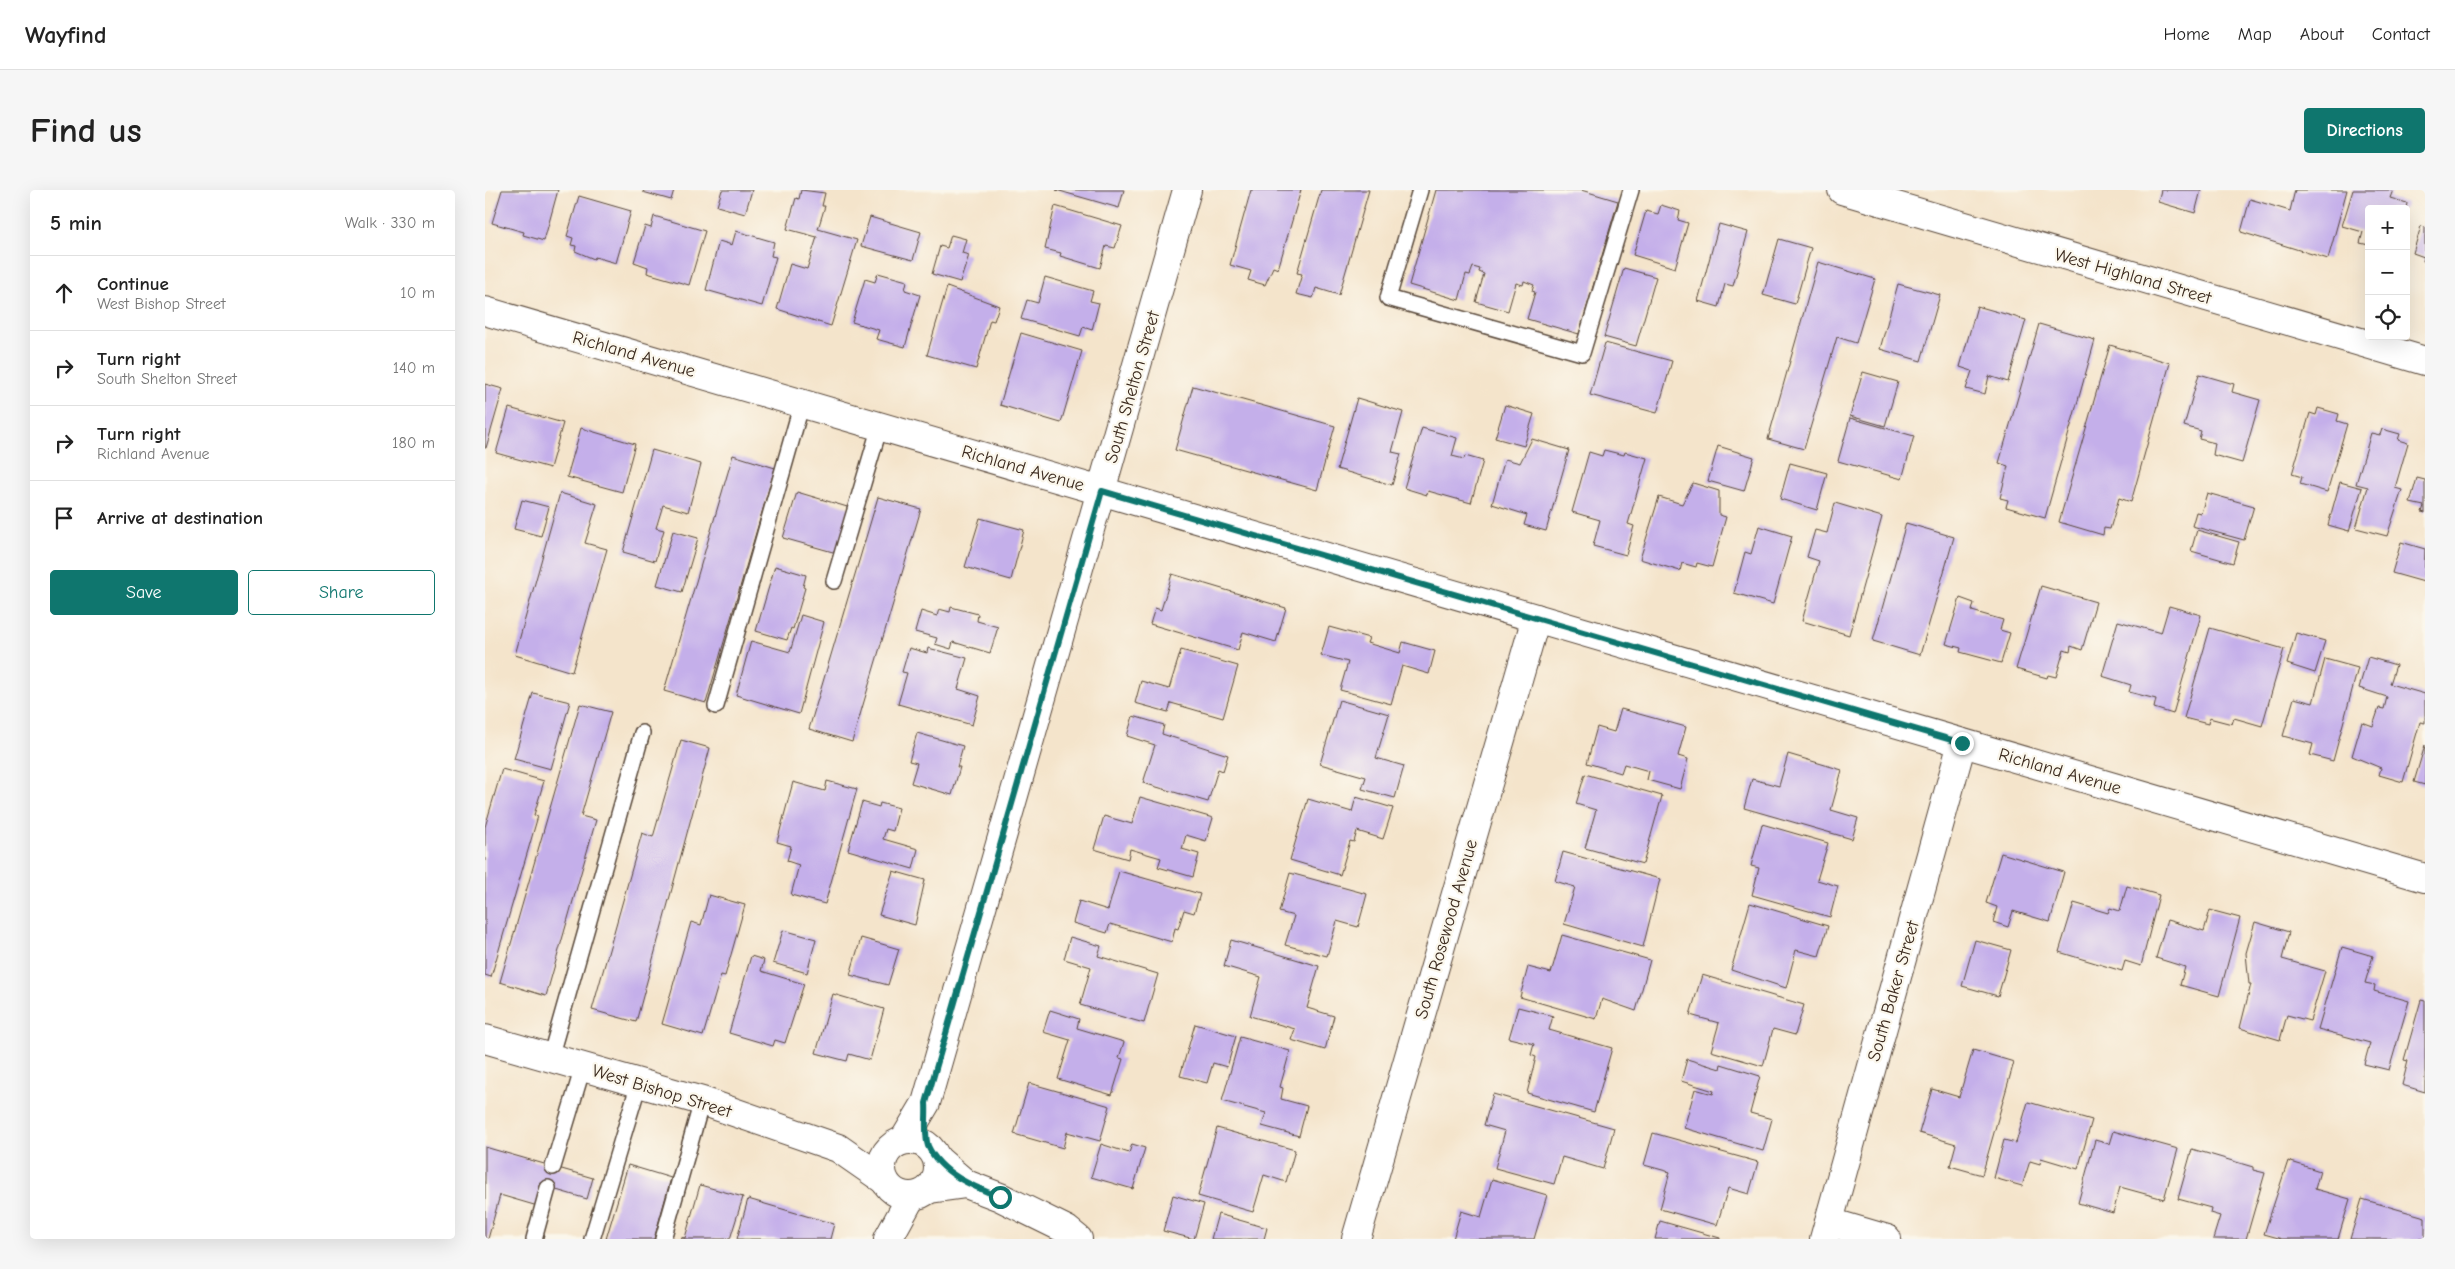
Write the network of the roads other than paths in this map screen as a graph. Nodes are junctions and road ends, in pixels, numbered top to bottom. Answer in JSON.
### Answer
{"nodes":[{"id":1,"x":1187,"y":190,"type":"edge"},
{"id":2,"x":1420,"y":190,"type":"edge"},
{"id":3,"x":1631,"y":190,"type":"edge"},
{"id":4,"x":1842,"y":190,"type":"edge"},
{"id":5,"x":485,"y":311,"type":"edge"},
{"id":6,"x":2425,"y":361,"type":"edge"},
{"id":7,"x":803,"y":403,"type":"junction"},
{"id":8,"x":880,"y":426,"type":"junction"},
{"id":9,"x":1102,"y":491,"type":"junction"},
{"id":10,"x":834,"y":581,"type":"dead end"},
{"id":11,"x":1536,"y":618,"type":"junction"},
{"id":12,"x":716,"y":706,"type":"dead end"},
{"id":13,"x":642,"y":733,"type":"dead end"},
{"id":14,"x":1962,"y":743,"type":"junction"},
{"id":15,"x":2425,"y":878,"type":"edge"},
{"id":16,"x":485,"y":1039,"type":"edge"},
{"id":17,"x":550,"y":1058,"type":"junction"},
{"id":18,"x":583,"y":1067,"type":"junction"},
{"id":19,"x":639,"y":1083,"type":"junction"},
{"id":20,"x":702,"y":1101,"type":"junction"},
{"id":21,"x":838,"y":1148,"type":"junction"},
{"id":22,"x":915,"y":1148,"type":"junction"},
{"id":23,"x":553,"y":1167,"type":"dead end"},
{"id":24,"x":966,"y":1184,"type":"junction"},
{"id":25,"x":549,"y":1188,"type":"dead end"},
{"id":26,"x":904,"y":1189,"type":"junction"},
{"id":27,"x":1826,"y":1231,"type":"edge"},
{"id":28,"x":889,"y":1236,"type":"edge"},
{"id":29,"x":534,"y":1239,"type":"edge"},
{"id":30,"x":592,"y":1239,"type":"edge"},
{"id":31,"x":663,"y":1239,"type":"edge"},
{"id":32,"x":1078,"y":1239,"type":"edge"},
{"id":33,"x":1356,"y":1239,"type":"edge"},
{"id":34,"x":1887,"y":1239,"type":"edge"}],
"edges":[{"from":1,"to":9,"type":"street","name":"South Shelton Street"},
{"from":2,"to":3,"type":"lane"},
{"from":4,"to":6,"type":"street","name":"West Highland Street"},
{"from":5,"to":7,"type":"street","name":"Richland Avenue"},
{"from":7,"to":8,"type":"street","name":"Richland Avenue"},
{"from":7,"to":12,"type":"lane"},
{"from":8,"to":9,"type":"street","name":"Richland Avenue"},
{"from":8,"to":10,"type":"lane"},
{"from":9,"to":11,"type":"street","name":"Richland Avenue"},
{"from":9,"to":22,"type":"street","name":"South Shelton Street"},
{"from":11,"to":14,"type":"street","name":"Richland Avenue"},
{"from":11,"to":33,"type":"street","name":"South Rosewood Avenue"},
{"from":13,"to":17,"type":"lane"},
{"from":14,"to":15,"type":"street","name":"Richland Avenue"},
{"from":14,"to":27,"type":"street","name":"South Baker Street"},
{"from":16,"to":17,"type":"street","name":"West Bishop Street"},
{"from":17,"to":18,"type":"street","name":"West Bishop Street"},
{"from":18,"to":19,"type":"street","name":"West Bishop Street"},
{"from":18,"to":23,"type":"lane"},
{"from":19,"to":20,"type":"street","name":"West Bishop Street"},
{"from":19,"to":30,"type":"lane"},
{"from":20,"to":21,"type":"street","name":"West Bishop Street"},
{"from":20,"to":31,"type":"lane"},
{"from":21,"to":22,"type":"street","name":"West Bishop Street"},
{"from":21,"to":26,"type":"street","name":"West Bishop Street"},
{"from":22,"to":24,"type":"street"},
{"from":22,"to":26,"type":"street"},
{"from":22,"to":26,"type":"street"},
{"from":24,"to":26,"type":"street"},
{"from":24,"to":32,"type":"street"},
{"from":25,"to":29,"type":"lane"},
{"from":26,"to":28,"type":"street"},
{"from":27,"to":34,"type":"street"}]}
